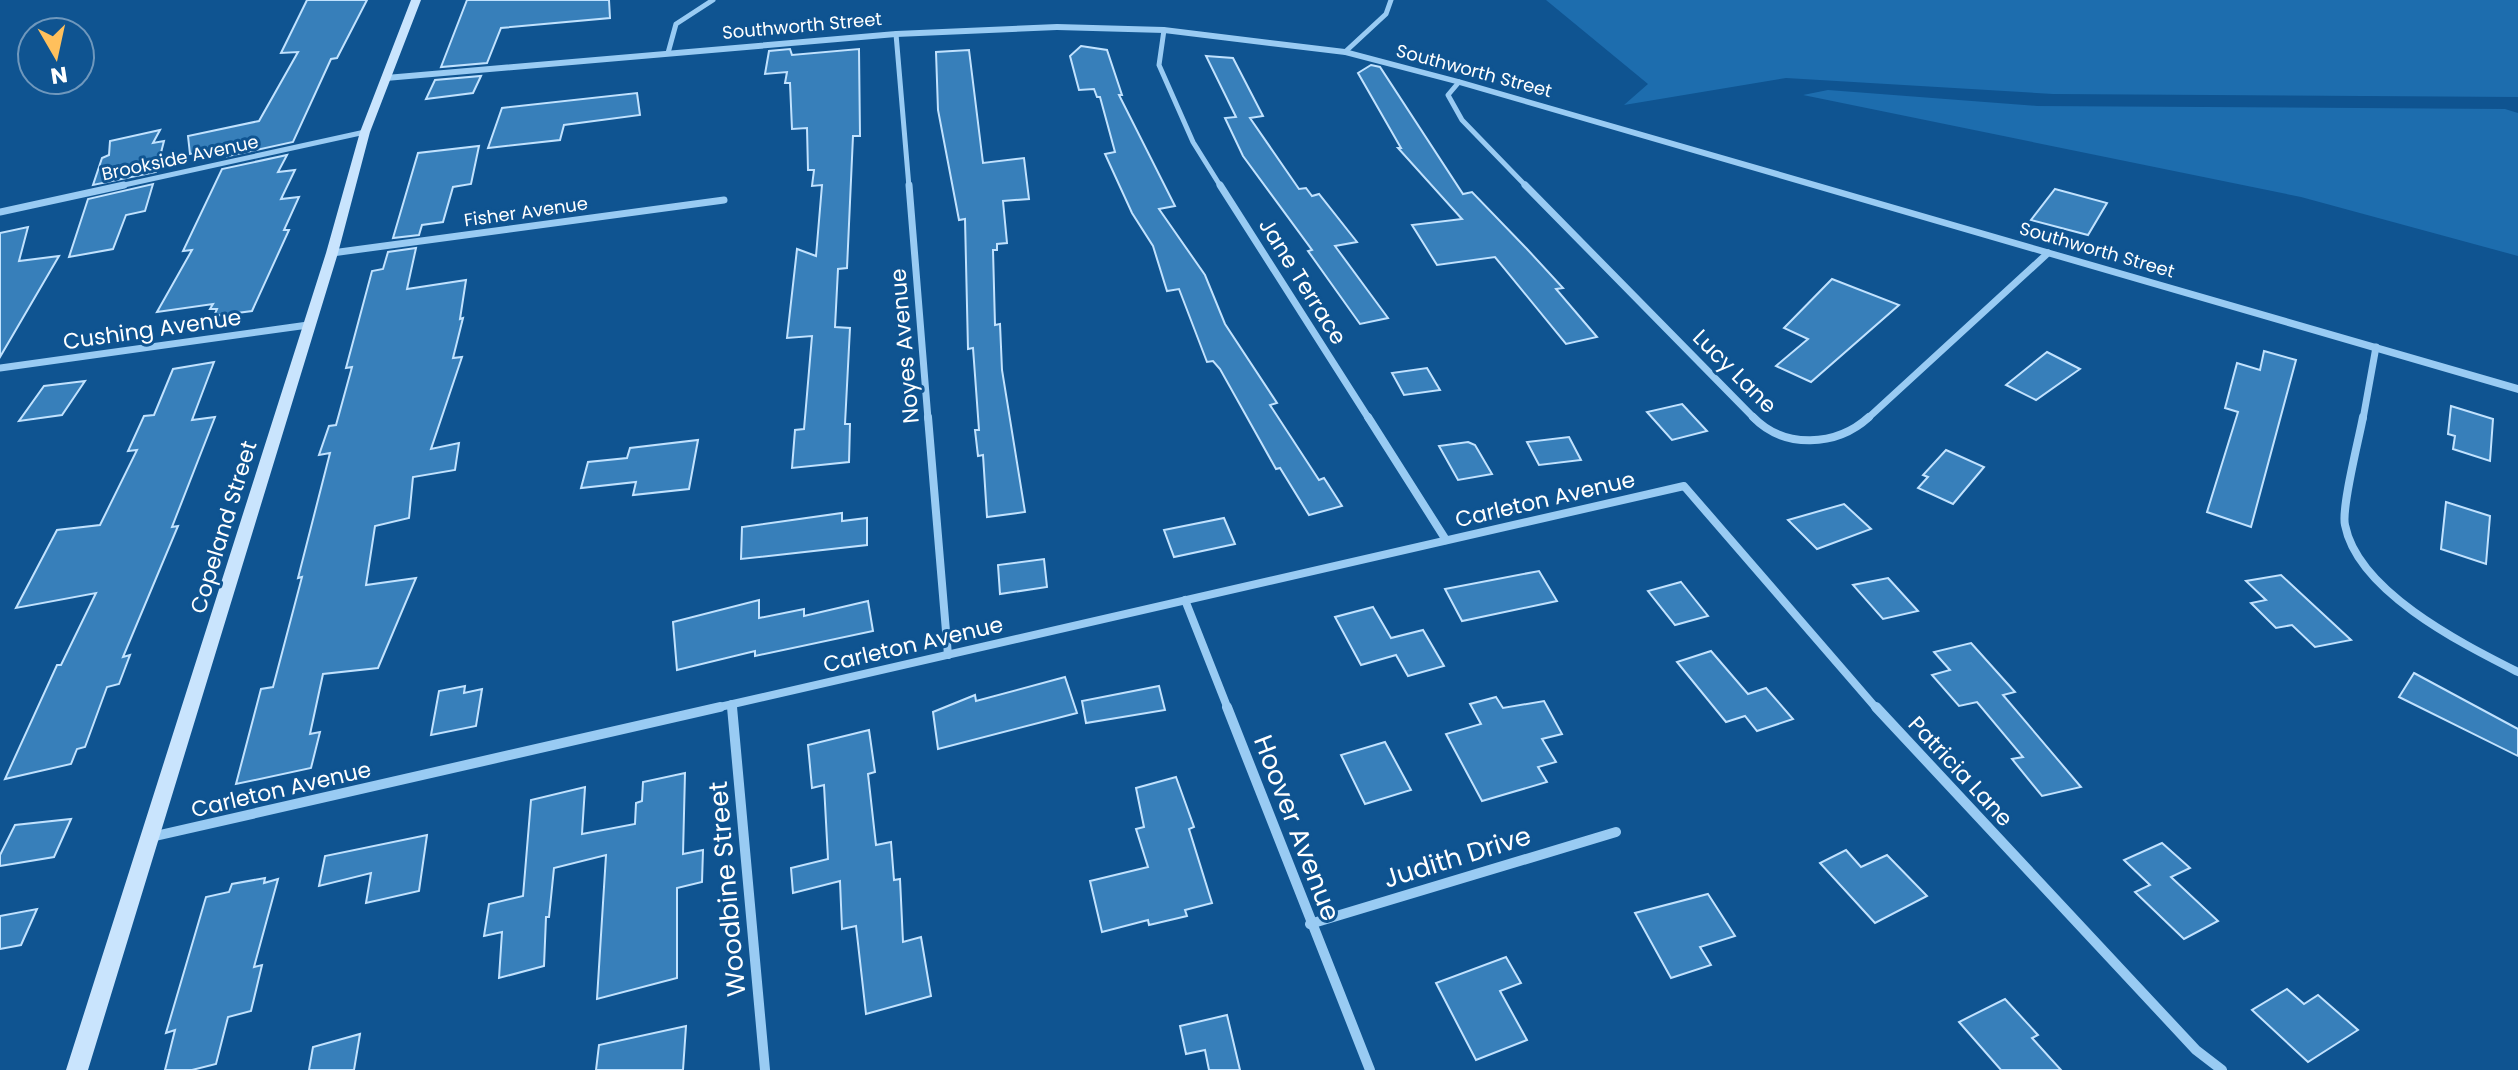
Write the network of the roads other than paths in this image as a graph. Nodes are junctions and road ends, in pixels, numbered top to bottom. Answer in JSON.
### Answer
{"nodes":[{"id":1,"x":416,"y":0,"type":"edge"},
{"id":2,"x":713,"y":0,"type":"edge"},
{"id":3,"x":1391,"y":0,"type":"edge"},
{"id":4,"x":1164,"y":30,"type":"junction"},
{"id":5,"x":896,"y":34,"type":"junction"},
{"id":6,"x":1345,"y":52,"type":"junction"},
{"id":7,"x":668,"y":53,"type":"junction"},
{"id":8,"x":386,"y":78,"type":"junction"},
{"id":9,"x":1459,"y":82,"type":"junction"},
{"id":10,"x":365,"y":132,"type":"junction"},
{"id":11,"x":724,"y":200,"type":"dead end"},
{"id":12,"x":0,"y":212,"type":"edge"},
{"id":13,"x":332,"y":253,"type":"junction"},
{"id":14,"x":2048,"y":253,"type":"junction"},
{"id":15,"x":308,"y":325,"type":"junction"},
{"id":16,"x":2376,"y":347,"type":"junction"},
{"id":17,"x":0,"y":368,"type":"edge"},
{"id":18,"x":2518,"y":389,"type":"edge"},
{"id":19,"x":1684,"y":486,"type":"joint"},
{"id":20,"x":1446,"y":540,"type":"junction"},
{"id":21,"x":1185,"y":600,"type":"junction"},
{"id":22,"x":948,"y":655,"type":"junction"},
{"id":23,"x":2518,"y":672,"type":"edge"},
{"id":24,"x":732,"y":704,"type":"junction"},
{"id":25,"x":1616,"y":832,"type":"dead end"},
{"id":26,"x":150,"y":837,"type":"junction"},
{"id":27,"x":1310,"y":924,"type":"junction"},
{"id":28,"x":77,"y":1070,"type":"edge"},
{"id":29,"x":765,"y":1070,"type":"edge"},
{"id":30,"x":1370,"y":1070,"type":"edge"},
{"id":31,"x":2222,"y":1070,"type":"edge"}],
"edges":[{"from":1,"to":8,"type":"main road","name":"Copeland Street"},
{"from":2,"to":7,"type":"street"},
{"from":3,"to":6,"type":"street"},
{"from":4,"to":5,"type":"street","name":"Southworth Street"},
{"from":4,"to":6,"type":"street","name":"Southworth Street"},
{"from":4,"to":20,"type":"street","name":"Jane Terrace"},
{"from":5,"to":7,"type":"street","name":"Southworth Street"},
{"from":5,"to":22,"type":"street","name":"Noyes Avenue"},
{"from":6,"to":9,"type":"street","name":"Southworth Street"},
{"from":7,"to":8,"type":"street","name":"Southworth Street"},
{"from":8,"to":10,"type":"main road","name":"Copeland Street"},
{"from":9,"to":14,"type":"street","name":"Southworth Street"},
{"from":9,"to":14,"type":"street","name":"Lucy Lane"},
{"from":10,"to":12,"type":"street","name":"Brookside Avenue"},
{"from":10,"to":13,"type":"main road","name":"Copeland Street"},
{"from":11,"to":13,"type":"street","name":"Fisher Avenue"},
{"from":13,"to":15,"type":"main road","name":"Copeland Street"},
{"from":14,"to":16,"type":"street","name":"Southworth Street"},
{"from":15,"to":17,"type":"street","name":"Cushing Avenue"},
{"from":15,"to":26,"type":"main road","name":"Copeland Street"},
{"from":16,"to":18,"type":"street","name":"Southworth Street"},
{"from":16,"to":23,"type":"street"},
{"from":19,"to":20,"type":"street","name":"Carleton Avenue"},
{"from":19,"to":31,"type":"street","name":"Patricia Lane"},
{"from":20,"to":21,"type":"street","name":"Carleton Avenue"},
{"from":21,"to":22,"type":"street","name":"Carleton Avenue"},
{"from":21,"to":27,"type":"street","name":"Hoover Avenue"},
{"from":22,"to":24,"type":"street","name":"Carleton Avenue"},
{"from":24,"to":26,"type":"street","name":"Carleton Avenue"},
{"from":24,"to":29,"type":"street","name":"Woodbine Street"},
{"from":25,"to":27,"type":"street","name":"Judith Drive"},
{"from":26,"to":28,"type":"main road","name":"Copeland Street"},
{"from":27,"to":30,"type":"street","name":"Hoover Avenue"}]}
